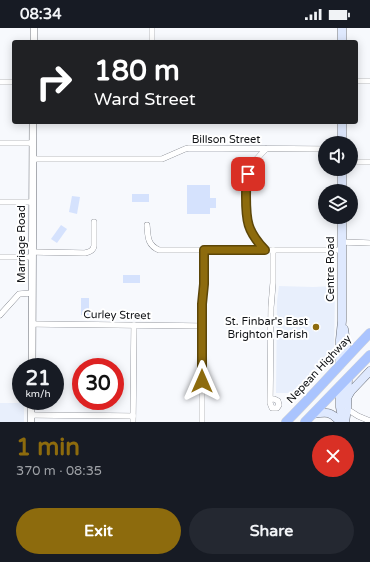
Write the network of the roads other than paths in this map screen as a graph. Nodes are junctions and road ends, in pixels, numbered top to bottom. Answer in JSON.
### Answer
{"nodes":[{"id":1,"x":34,"y":28,"type":"edge"},
{"id":2,"x":152,"y":28,"type":"edge"},
{"id":3,"x":342,"y":28,"type":"edge"},
{"id":4,"x":34,"y":40,"type":"edge"},
{"id":5,"x":152,"y":40,"type":"edge"},
{"id":6,"x":342,"y":40,"type":"edge"},
{"id":7,"x":358,"y":81,"type":"edge"},
{"id":8,"x":370,"y":81,"type":"edge"},
{"id":9,"x":0,"y":82,"type":"edge"},
{"id":10,"x":12,"y":82,"type":"edge"},
{"id":11,"x":33,"y":124,"type":"edge"},
{"id":12,"x":342,"y":124,"type":"edge"},
{"id":13,"x":342,"y":136,"type":"edge"},
{"id":14,"x":0,"y":143,"type":"edge"},
{"id":15,"x":33,"y":143,"type":"junction"},
{"id":16,"x":266,"y":149,"type":"junction"},
{"id":17,"x":318,"y":149,"type":"edge"},
{"id":18,"x":33,"y":158,"type":"junction"},
{"id":19,"x":358,"y":162,"type":"edge"},
{"id":20,"x":370,"y":162,"type":"edge"},
{"id":21,"x":0,"y":202,"type":"edge"},
{"id":22,"x":33,"y":202,"type":"junction"},
{"id":23,"x":94,"y":222,"type":"dead end"},
{"id":24,"x":147,"y":224,"type":"dead end"},
{"id":25,"x":342,"y":224,"type":"edge"},
{"id":26,"x":370,"y":243,"type":"edge"},
{"id":27,"x":342,"y":246,"type":"junction"},
{"id":28,"x":204,"y":250,"type":"junction"},
{"id":29,"x":265,"y":250,"type":"junction"},
{"id":30,"x":273,"y":250,"type":"junction"},
{"id":31,"x":32,"y":254,"type":"junction"},
{"id":32,"x":0,"y":257,"type":"edge"},
{"id":33,"x":32,"y":293,"type":"junction"},
{"id":34,"x":0,"y":315,"type":"edge"},
{"id":35,"x":342,"y":320,"type":"junction"},
{"id":36,"x":32,"y":324,"type":"junction"},
{"id":37,"x":134,"y":325,"type":"junction"},
{"id":38,"x":202,"y":326,"type":"junction"},
{"id":39,"x":370,"y":333,"type":"edge"},
{"id":40,"x":370,"y":355,"type":"edge"},
{"id":41,"x":347,"y":357,"type":"junction"},
{"id":42,"x":32,"y":358,"type":"edge"},
{"id":43,"x":340,"y":365,"type":"junction"},
{"id":44,"x":370,"y":371,"type":"edge"},
{"id":45,"x":348,"y":378,"type":"junction"},
{"id":46,"x":340,"y":386,"type":"junction"},
{"id":47,"x":348,"y":396,"type":"junction"},
{"id":48,"x":270,"y":399,"type":"dead end"},
{"id":49,"x":299,"y":409,"type":"junction"},
{"id":50,"x":348,"y":409,"type":"junction"},
{"id":51,"x":358,"y":416,"type":"junction"},
{"id":52,"x":31,"y":418,"type":"edge"},
{"id":53,"x":133,"y":419,"type":"edge"},
{"id":54,"x":309,"y":419,"type":"edge"},
{"id":55,"x":370,"y":421,"type":"edge"},
{"id":56,"x":202,"y":422,"type":"edge"},
{"id":57,"x":286,"y":422,"type":"edge"},
{"id":58,"x":343,"y":422,"type":"edge"}],
"edges":[{"from":1,"to":4,"type":"street"},
{"from":2,"to":5,"type":"street"},
{"from":3,"to":6,"type":"main road"},
{"from":7,"to":8,"type":"street"},
{"from":9,"to":10,"type":"street"},
{"from":11,"to":15,"type":"street","name":"Marriage Road"},
{"from":12,"to":13,"type":"main road"},
{"from":14,"to":15,"type":"street"},
{"from":15,"to":18,"type":"street","name":"Marriage Road"},
{"from":16,"to":17,"type":"street","name":"Billson Street"},
{"from":16,"to":18,"type":"street","name":"Billson Street"},
{"from":16,"to":29,"type":"street"},
{"from":18,"to":22,"type":"street","name":"Marriage Road"},
{"from":19,"to":20,"type":"street"},
{"from":21,"to":22,"type":"street"},
{"from":22,"to":31,"type":"street","name":"Marriage Road"},
{"from":23,"to":31,"type":"street"},
{"from":24,"to":28,"type":"street"},
{"from":25,"to":27,"type":"main road","name":"Centre Road"},
{"from":26,"to":27,"type":"street"},
{"from":27,"to":30,"type":"street"},
{"from":27,"to":35,"type":"main road","name":"Centre Road"},
{"from":28,"to":29,"type":"street"},
{"from":28,"to":38,"type":"street"},
{"from":29,"to":30,"type":"street"},
{"from":30,"to":48,"type":"street"},
{"from":31,"to":32,"type":"street"},
{"from":31,"to":33,"type":"street","name":"Marriage Road"},
{"from":33,"to":34,"type":"street"},
{"from":33,"to":36,"type":"street","name":"Marriage Road"},
{"from":35,"to":41,"type":"main road","name":"Centre Road"},
{"from":35,"to":43,"type":"main road","name":"Centre Road"},
{"from":36,"to":37,"type":"street","name":"Curley Street"},
{"from":36,"to":42,"type":"street","name":"Marriage Road"},
{"from":37,"to":38,"type":"street","name":"Curley Street"},
{"from":37,"to":53,"type":"street"},
{"from":38,"to":56,"type":"street"},
{"from":39,"to":41,"type":"highway","name":"Nepean Highway"},
{"from":40,"to":45,"type":"highway"},
{"from":41,"to":43,"type":"highway","name":"Nepean Highway"},
{"from":41,"to":45,"type":"highway","name":"Centre Road"},
{"from":43,"to":46,"type":"highway","name":"Centre Road"},
{"from":43,"to":49,"type":"highway","name":"Nepean Highway"},
{"from":44,"to":47,"type":"main road"},
{"from":45,"to":46,"type":"highway"},
{"from":45,"to":47,"type":"main road","name":"Centre Road"},
{"from":46,"to":54,"type":"highway"},
{"from":46,"to":58,"type":"main road","name":"Centre Road"},
{"from":47,"to":50,"type":"main road","name":"Centre Road"},
{"from":49,"to":54,"type":"highway"},
{"from":49,"to":57,"type":"highway","name":"Nepean Highway"},
{"from":50,"to":51,"type":"street"},
{"from":50,"to":58,"type":"main road","name":"Centre Road"},
{"from":51,"to":55,"type":"street"},
{"from":51,"to":58,"type":"street"},
{"from":52,"to":53,"type":"street"},
{"from":54,"to":58,"type":"main road"}]}
